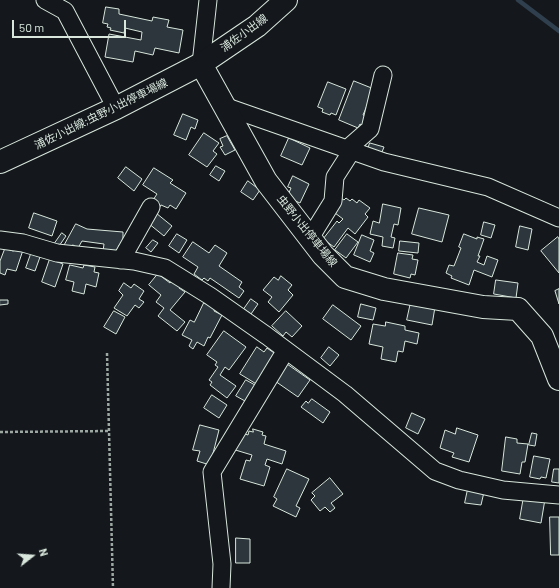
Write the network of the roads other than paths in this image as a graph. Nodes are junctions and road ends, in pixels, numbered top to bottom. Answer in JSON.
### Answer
{"nodes":[{"id":1,"x":45,"y":0,"type":"edge"},
{"id":2,"x":208,"y":0,"type":"edge"},
{"id":3,"x":286,"y":0,"type":"edge"},
{"id":4,"x":200,"y":64,"type":"junction"},
{"id":5,"x":383,"y":75,"type":"dead end"},
{"id":6,"x":224,"y":106,"type":"junction"},
{"id":7,"x":116,"y":108,"type":"junction"},
{"id":8,"x":348,"y":151,"type":"junction"},
{"id":9,"x":0,"y":162,"type":"edge"},
{"id":10,"x":151,"y":207,"type":"dead end"},
{"id":11,"x":559,"y":218,"type":"edge"},
{"id":12,"x":310,"y":238,"type":"junction"},
{"id":13,"x":0,"y":240,"type":"edge"},
{"id":14,"x":121,"y":260,"type":"junction"},
{"id":15,"x":286,"y":350,"type":"junction"},
{"id":16,"x":559,"y":379,"type":"edge"},
{"id":17,"x":559,"y":495,"type":"edge"},
{"id":18,"x":221,"y":588,"type":"edge"}],
"edges":[{"from":1,"to":7,"type":"street"},
{"from":2,"to":4,"type":"street"},
{"from":3,"to":4,"type":"main road","name":"浦佐小出線"},
{"from":4,"to":6,"type":"main road","name":"虫野小出停車場線"},
{"from":4,"to":7,"type":"main road","name":"浦佐小出線;虫野小出停車場線"},
{"from":5,"to":8,"type":"street"},
{"from":6,"to":8,"type":"street"},
{"from":6,"to":12,"type":"main road","name":"虫野小出停車場線"},
{"from":7,"to":9,"type":"main road","name":"浦佐小出線;虫野小出停車場線"},
{"from":8,"to":11,"type":"street"},
{"from":8,"to":12,"type":"street"},
{"from":10,"to":14,"type":"street"},
{"from":12,"to":16,"type":"main road","name":"虫野小出停車場線"},
{"from":13,"to":14,"type":"street"},
{"from":14,"to":15,"type":"street"},
{"from":15,"to":17,"type":"street"},
{"from":15,"to":18,"type":"street"}]}
